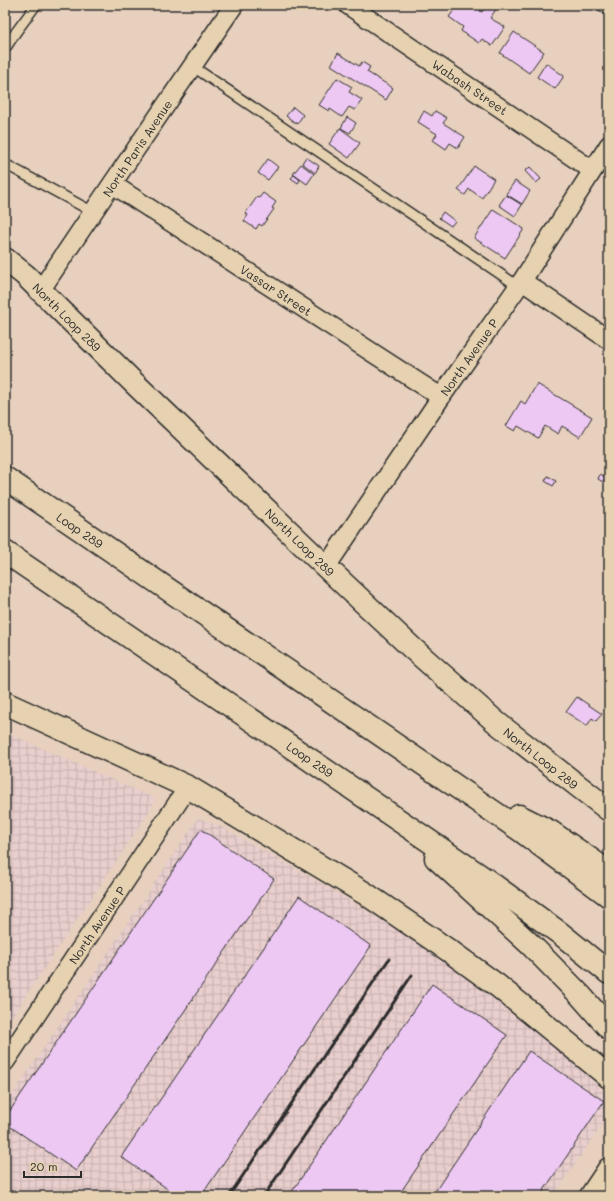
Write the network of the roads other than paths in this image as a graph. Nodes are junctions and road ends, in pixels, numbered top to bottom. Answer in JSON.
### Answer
{"nodes":[{"id":1,"x":36,"y":5,"type":"edge"},
{"id":2,"x":234,"y":5,"type":"edge"},
{"id":3,"x":348,"y":5,"type":"edge"},
{"id":4,"x":600,"y":5,"type":"edge"},
{"id":5,"x":609,"y":10,"type":"edge"},
{"id":6,"x":5,"y":50,"type":"edge"},
{"id":7,"x":192,"y":66,"type":"junction"},
{"id":8,"x":609,"y":145,"type":"edge"},
{"id":9,"x":5,"y":164,"type":"edge"},
{"id":10,"x":592,"y":170,"type":"junction"},
{"id":11,"x":112,"y":184,"type":"junction"},
{"id":12,"x":93,"y":212,"type":"junction"},
{"id":13,"x":5,"y":259,"type":"edge"},
{"id":14,"x":520,"y":283,"type":"junction"},
{"id":15,"x":40,"y":291,"type":"junction"},
{"id":16,"x":609,"y":340,"type":"edge"},
{"id":17,"x":441,"y":397,"type":"junction"},
{"id":18,"x":5,"y":478,"type":"edge"},
{"id":19,"x":5,"y":552,"type":"edge"},
{"id":20,"x":326,"y":567,"type":"junction"},
{"id":21,"x":5,"y":702,"type":"edge"},
{"id":22,"x":442,"y":776,"type":"junction"},
{"id":23,"x":188,"y":787,"type":"junction"},
{"id":24,"x":385,"y":810,"type":"junction"},
{"id":25,"x":609,"y":810,"type":"edge"},
{"id":26,"x":609,"y":872,"type":"edge"},
{"id":27,"x":609,"y":896,"type":"edge"},
{"id":28,"x":609,"y":973,"type":"edge"},
{"id":29,"x":609,"y":1028,"type":"edge"},
{"id":30,"x":5,"y":1062,"type":"edge"},
{"id":31,"x":609,"y":1077,"type":"edge"},
{"id":32,"x":609,"y":1169,"type":"edge"},
{"id":33,"x":591,"y":1196,"type":"edge"}],
"edges":[{"from":1,"to":6,"type":"lane"},
{"from":2,"to":7,"type":"street","name":"North Paris Avenue"},
{"from":3,"to":10,"type":"street","name":"Wabash Street"},
{"from":4,"to":5,"type":"lane"},
{"from":7,"to":11,"type":"street","name":"North Paris Avenue"},
{"from":7,"to":14,"type":"lane"},
{"from":8,"to":10,"type":"street","name":"North Avenue P"},
{"from":9,"to":12,"type":"lane"},
{"from":10,"to":14,"type":"street","name":"North Avenue P"},
{"from":11,"to":12,"type":"street","name":"North Paris Avenue"},
{"from":11,"to":17,"type":"street","name":"Vassar Street"},
{"from":12,"to":15,"type":"street","name":"North Paris Avenue"},
{"from":13,"to":15,"type":"main road","name":"North Loop 289"},
{"from":14,"to":16,"type":"street"},
{"from":14,"to":17,"type":"street","name":"North Avenue P"},
{"from":15,"to":20,"type":"main road","name":"North Loop 289"},
{"from":17,"to":20,"type":"street","name":"North Avenue P"},
{"from":18,"to":22,"type":"main road","name":"Loop 289"},
{"from":19,"to":24,"type":"main road","name":"Loop 289"},
{"from":20,"to":25,"type":"main road","name":"North Loop 289"},
{"from":21,"to":23,"type":"main road"},
{"from":22,"to":26,"type":"main road"},
{"from":22,"to":27,"type":"main road","name":"Loop 289"},
{"from":23,"to":30,"type":"street","name":"North Avenue P"},
{"from":23,"to":31,"type":"main road"},
{"from":24,"to":28,"type":"main road","name":"Loop 289"},
{"from":24,"to":29,"type":"main road"},
{"from":32,"to":33,"type":"main road"}]}
